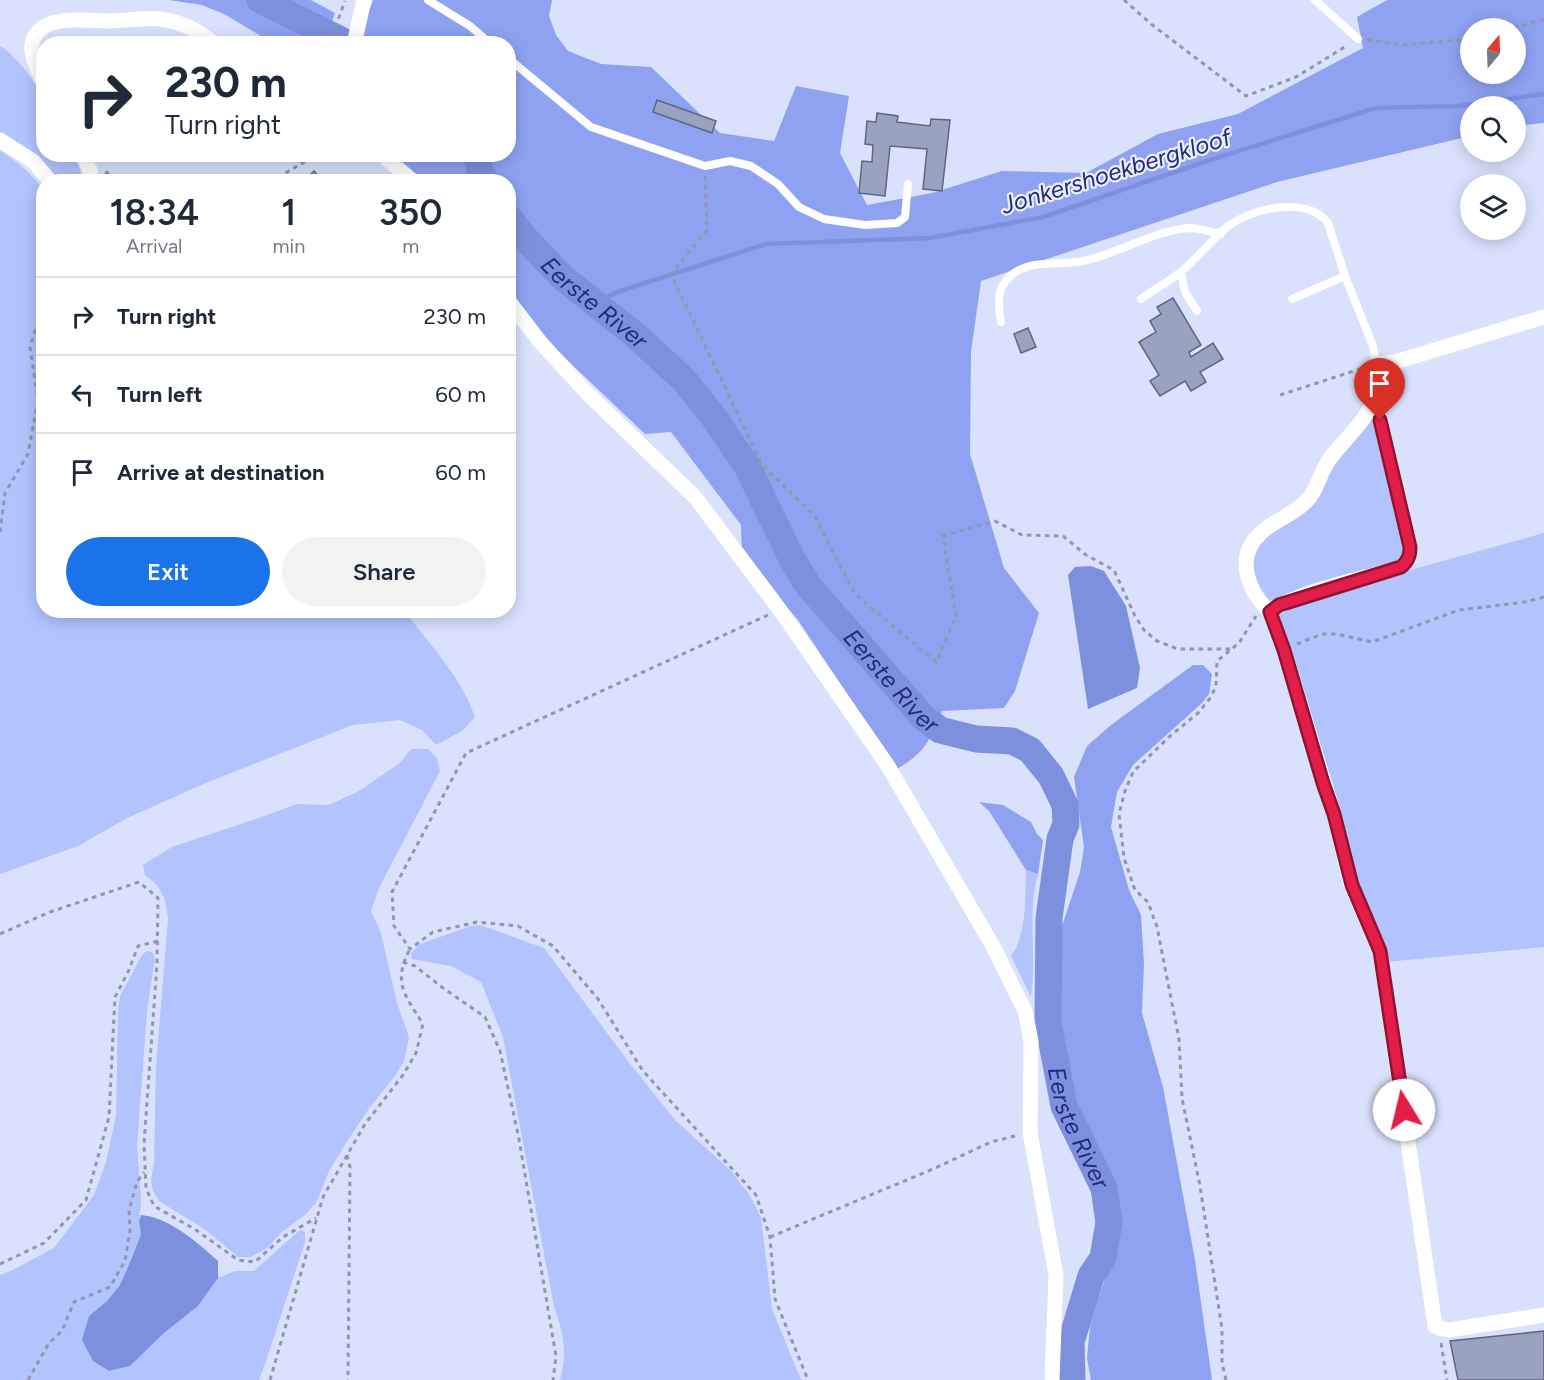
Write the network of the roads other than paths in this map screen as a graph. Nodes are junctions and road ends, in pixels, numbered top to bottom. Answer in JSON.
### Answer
{"nodes":[{"id":1,"x":364,"y":0,"type":"edge"},
{"id":2,"x":428,"y":0,"type":"edge"},
{"id":3,"x":1315,"y":0,"type":"edge"},
{"id":4,"x":203,"y":36,"type":"edge"},
{"id":5,"x":356,"y":36,"type":"edge"},
{"id":6,"x":482,"y":36,"type":"edge"},
{"id":7,"x":1358,"y":39,"type":"road end"},
{"id":8,"x":36,"y":64,"type":"edge"},
{"id":9,"x":516,"y":65,"type":"edge"},
{"id":10,"x":0,"y":140,"type":"edge"},
{"id":11,"x":390,"y":162,"type":"edge"},
{"id":12,"x":44,"y":174,"type":"edge"},
{"id":13,"x":405,"y":174,"type":"edge"},
{"id":14,"x":908,"y":184,"type":"dead end"},
{"id":15,"x":1221,"y":234,"type":"junction"},
{"id":16,"x":1181,"y":272,"type":"junction"},
{"id":17,"x":1345,"y":276,"type":"junction"},
{"id":18,"x":1141,"y":298,"type":"dead end"},
{"id":19,"x":1292,"y":299,"type":"dead end"},
{"id":20,"x":516,"y":310,"type":"edge"},
{"id":21,"x":1197,"y":311,"type":"dead end"},
{"id":22,"x":1544,"y":317,"type":"edge"},
{"id":23,"x":1001,"y":322,"type":"dead end"},
{"id":24,"x":1376,"y":364,"type":"junction"},
{"id":25,"x":1375,"y":398,"type":"junction"},
{"id":26,"x":1265,"y":607,"type":"junction"},
{"id":27,"x":1544,"y":1315,"type":"edge"},
{"id":28,"x":1052,"y":1380,"type":"edge"}],
"edges":[{"from":1,"to":5,"type":"street"},
{"from":2,"to":6,"type":"lane"},
{"from":3,"to":7,"type":"lane"},
{"from":4,"to":8,"type":"street"},
{"from":9,"to":14,"type":"lane"},
{"from":10,"to":12,"type":"street"},
{"from":11,"to":13,"type":"street"},
{"from":15,"to":16,"type":"lane"},
{"from":15,"to":17,"type":"lane"},
{"from":15,"to":23,"type":"lane"},
{"from":16,"to":18,"type":"lane"},
{"from":16,"to":21,"type":"lane"},
{"from":17,"to":19,"type":"lane"},
{"from":17,"to":24,"type":"lane"},
{"from":20,"to":28,"type":"street"},
{"from":22,"to":24,"type":"street"},
{"from":24,"to":25,"type":"street"},
{"from":25,"to":26,"type":"street"},
{"from":25,"to":26,"type":"street"},
{"from":26,"to":27,"type":"street"}]}
